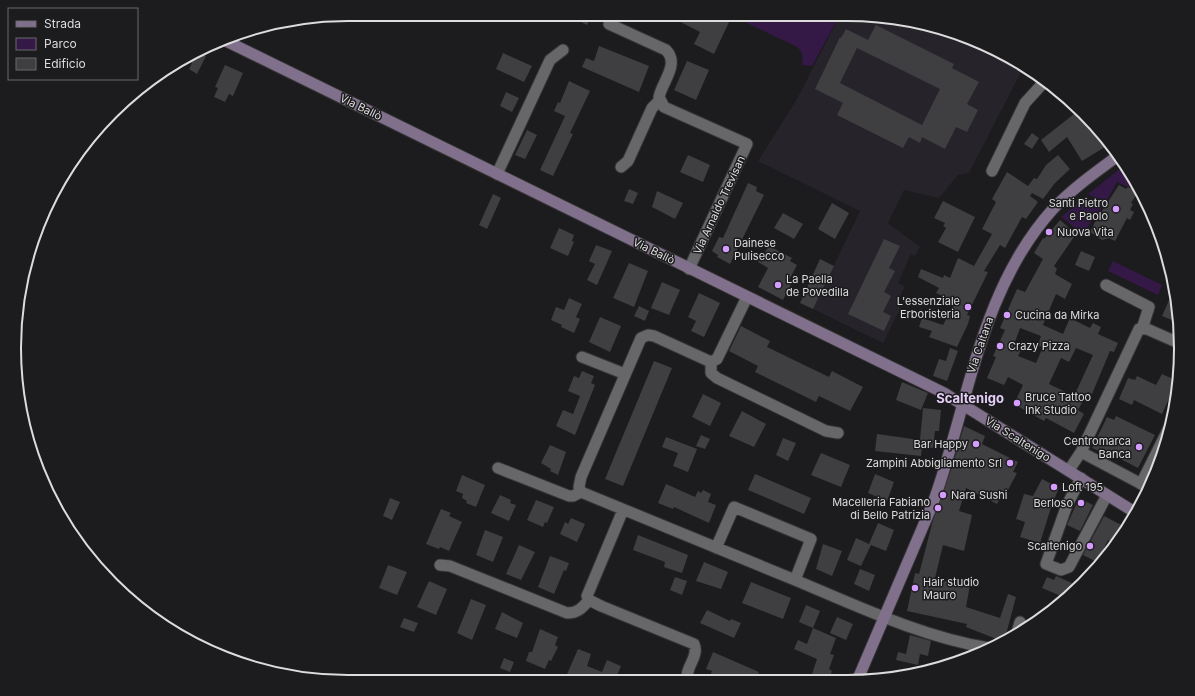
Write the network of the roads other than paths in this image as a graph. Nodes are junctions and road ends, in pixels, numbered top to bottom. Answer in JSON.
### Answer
{"nodes":[{"id":1,"x":609,"y":24,"type":"dead end"},
{"id":2,"x":230,"y":43,"type":"edge"},
{"id":3,"x":563,"y":50,"type":"dead end"},
{"id":4,"x":1041,"y":85,"type":"edge"},
{"id":5,"x":659,"y":101,"type":"junction"},
{"id":6,"x":1114,"y":159,"type":"edge"},
{"id":7,"x":621,"y":167,"type":"dead end"},
{"id":8,"x":992,"y":171,"type":"dead end"},
{"id":9,"x":497,"y":174,"type":"junction"},
{"id":10,"x":689,"y":268,"type":"junction"},
{"id":11,"x":1106,"y":285,"type":"dead end"},
{"id":12,"x":747,"y":297,"type":"junction"},
{"id":13,"x":1142,"y":328,"type":"junction"},
{"id":14,"x":1174,"y":341,"type":"edge"},
{"id":15,"x":582,"y":356,"type":"dead end"},
{"id":16,"x":711,"y":362,"type":"junction"},
{"id":17,"x":625,"y":374,"type":"junction"},
{"id":18,"x":962,"y":403,"type":"junction"},
{"id":19,"x":838,"y":434,"type":"dead end"},
{"id":20,"x":1081,"y":452,"type":"junction"},
{"id":21,"x":498,"y":468,"type":"dead end"},
{"id":22,"x":1069,"y":470,"type":"junction"},
{"id":23,"x":1081,"y":478,"type":"junction"},
{"id":24,"x":1144,"y":485,"type":"edge"},
{"id":25,"x":581,"y":492,"type":"junction"},
{"id":26,"x":1107,"y":495,"type":"junction"},
{"id":27,"x":623,"y":510,"type":"junction"},
{"id":28,"x":1131,"y":510,"type":"edge"},
{"id":29,"x":716,"y":548,"type":"junction"},
{"id":30,"x":440,"y":565,"type":"dead end"},
{"id":31,"x":795,"y":580,"type":"junction"},
{"id":32,"x":588,"y":600,"type":"junction"},
{"id":33,"x":884,"y":617,"type":"junction"},
{"id":34,"x":1020,"y":622,"type":"dead end"},
{"id":35,"x":1019,"y":626,"type":"edge"},
{"id":36,"x":980,"y":646,"type":"edge"},
{"id":37,"x":860,"y":674,"type":"edge"},
{"id":38,"x":686,"y":675,"type":"edge"}],
"edges":[{"from":1,"to":5,"type":"street"},
{"from":2,"to":9,"type":"main road","name":"Via Ballò"},
{"from":3,"to":9,"type":"street"},
{"from":4,"to":8,"type":"street"},
{"from":5,"to":7,"type":"street"},
{"from":5,"to":10,"type":"street","name":"Via Arnaldo Trevisan"},
{"from":6,"to":18,"type":"main road","name":"Via Caltana"},
{"from":9,"to":10,"type":"main road","name":"Via Ballò"},
{"from":10,"to":12,"type":"main road","name":"Via Ballò"},
{"from":11,"to":13,"type":"street"},
{"from":12,"to":16,"type":"street"},
{"from":12,"to":18,"type":"main road","name":"Via Ballò"},
{"from":13,"to":14,"type":"street"},
{"from":13,"to":20,"type":"street"},
{"from":15,"to":17,"type":"street"},
{"from":16,"to":17,"type":"street"},
{"from":16,"to":19,"type":"street"},
{"from":17,"to":25,"type":"street"},
{"from":18,"to":22,"type":"main road","name":"Via Scaltenigo"},
{"from":18,"to":33,"type":"main road","name":"Via Caltana"},
{"from":20,"to":22,"type":"street"},
{"from":20,"to":24,"type":"street"},
{"from":21,"to":25,"type":"street"},
{"from":22,"to":23,"type":"main road","name":"Via Scaltenigo"},
{"from":23,"to":26,"type":"main road","name":"Via Scaltenigo"},
{"from":23,"to":26,"type":"street"},
{"from":25,"to":27,"type":"street"},
{"from":26,"to":28,"type":"main road","name":"Via Scaltenigo"},
{"from":27,"to":29,"type":"street"},
{"from":27,"to":32,"type":"street"},
{"from":29,"to":31,"type":"street"},
{"from":29,"to":31,"type":"street"},
{"from":30,"to":32,"type":"street"},
{"from":31,"to":33,"type":"street"},
{"from":32,"to":38,"type":"street"},
{"from":33,"to":36,"type":"street"},
{"from":33,"to":37,"type":"main road","name":"Via Caltana"},
{"from":34,"to":35,"type":"street"}]}
